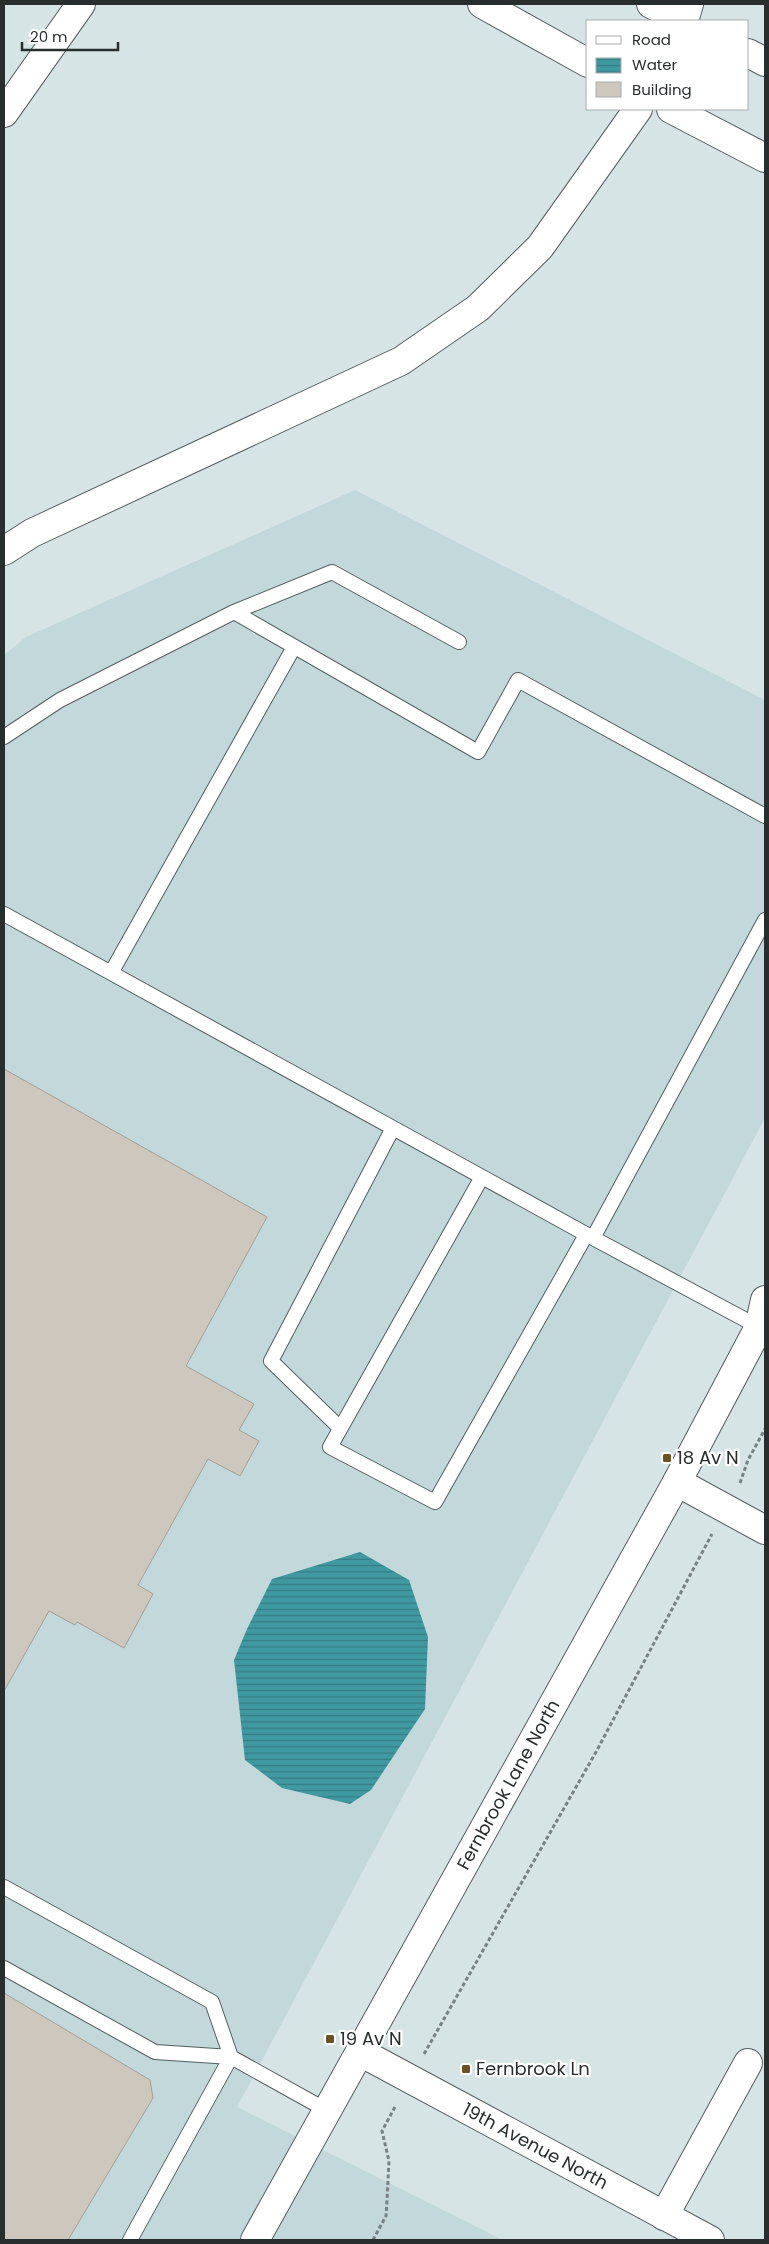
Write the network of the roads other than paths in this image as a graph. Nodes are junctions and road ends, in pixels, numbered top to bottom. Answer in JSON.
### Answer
{"nodes":[{"id":1,"x":81,"y":4,"type":"edge"},
{"id":2,"x":482,"y":4,"type":"edge"},
{"id":3,"x":652,"y":4,"type":"edge"},
{"id":4,"x":689,"y":4,"type":"edge"},
{"id":5,"x":682,"y":20,"type":"edge"},
{"id":6,"x":684,"y":20,"type":"edge"},
{"id":7,"x":749,"y":54,"type":"edge"},
{"id":8,"x":586,"y":62,"type":"edge"},
{"id":9,"x":765,"y":62,"type":"edge"},
{"id":10,"x":637,"y":110,"type":"edge"},
{"id":11,"x":673,"y":110,"type":"edge"},
{"id":12,"x":4,"y":113,"type":"edge"},
{"id":13,"x":765,"y":158,"type":"edge"},
{"id":14,"x":4,"y":551,"type":"edge"},
{"id":15,"x":234,"y":612,"type":"junction"},
{"id":16,"x":459,"y":642,"type":"dead end"},
{"id":17,"x":294,"y":647,"type":"junction"},
{"id":18,"x":4,"y":737,"type":"edge"},
{"id":19,"x":765,"y":816,"type":"edge"},
{"id":20,"x":4,"y":914,"type":"edge"},
{"id":21,"x":765,"y":920,"type":"edge"},
{"id":22,"x":111,"y":973,"type":"junction"},
{"id":23,"x":392,"y":1128,"type":"junction"},
{"id":24,"x":482,"y":1177,"type":"junction"},
{"id":25,"x":590,"y":1237,"type":"junction"},
{"id":26,"x":765,"y":1300,"type":"edge"},
{"id":27,"x":762,"y":1324,"type":"edge"},
{"id":28,"x":340,"y":1428,"type":"junction"},
{"id":29,"x":677,"y":1482,"type":"junction"},
{"id":30,"x":765,"y":1530,"type":"edge"},
{"id":31,"x":4,"y":1887,"type":"edge"},
{"id":32,"x":4,"y":1968,"type":"edge"},
{"id":33,"x":360,"y":2052,"type":"junction"},
{"id":34,"x":231,"y":2057,"type":"junction"},
{"id":35,"x":748,"y":2063,"type":"dead end"},
{"id":36,"x":328,"y":2111,"type":"junction"},
{"id":37,"x":664,"y":2216,"type":"junction"},
{"id":38,"x":130,"y":2240,"type":"edge"},
{"id":39,"x":255,"y":2240,"type":"edge"},
{"id":40,"x":710,"y":2240,"type":"edge"}],
"edges":[{"from":1,"to":12,"type":"main road"},
{"from":2,"to":8,"type":"main road"},
{"from":3,"to":5,"type":"main road"},
{"from":4,"to":6,"type":"main road"},
{"from":7,"to":9,"type":"main road"},
{"from":10,"to":14,"type":"main road"},
{"from":11,"to":13,"type":"main road"},
{"from":15,"to":16,"type":"lane"},
{"from":15,"to":17,"type":"lane"},
{"from":15,"to":18,"type":"lane"},
{"from":17,"to":19,"type":"lane"},
{"from":17,"to":22,"type":"lane"},
{"from":20,"to":22,"type":"lane"},
{"from":21,"to":25,"type":"lane"},
{"from":22,"to":23,"type":"lane"},
{"from":23,"to":24,"type":"lane"},
{"from":23,"to":28,"type":"lane"},
{"from":24,"to":25,"type":"lane"},
{"from":24,"to":28,"type":"lane"},
{"from":25,"to":27,"type":"lane"},
{"from":25,"to":28,"type":"lane"},
{"from":26,"to":27,"type":"main road","name":"Fernbrook Lane North"},
{"from":27,"to":29,"type":"main road","name":"Fernbrook Lane North"},
{"from":29,"to":30,"type":"main road"},
{"from":29,"to":33,"type":"main road","name":"Fernbrook Lane North"},
{"from":31,"to":34,"type":"lane"},
{"from":32,"to":34,"type":"lane"},
{"from":33,"to":36,"type":"main road","name":"Fernbrook Lane North"},
{"from":33,"to":37,"type":"main road","name":"19th Avenue North"},
{"from":34,"to":36,"type":"lane"},
{"from":34,"to":38,"type":"lane"},
{"from":35,"to":37,"type":"main road"},
{"from":36,"to":39,"type":"main road","name":"Fernbrook Lane North"},
{"from":37,"to":40,"type":"main road","name":"19th Avenue North"}]}
